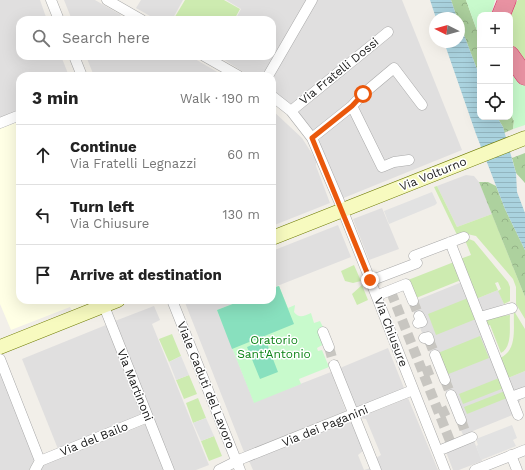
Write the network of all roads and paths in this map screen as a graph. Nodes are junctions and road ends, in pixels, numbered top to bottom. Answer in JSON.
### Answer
{"nodes":[{"id":1,"x":51,"y":0,"type":"edge"},
{"id":2,"x":107,"y":0,"type":"edge"},
{"id":3,"x":312,"y":0,"type":"edge"},
{"id":4,"x":57,"y":16,"type":"edge"},
{"id":5,"x":135,"y":16,"type":"edge"},
{"id":6,"x":388,"y":32,"type":"dead end"},
{"id":7,"x":513,"y":59,"type":"edge"},
{"id":8,"x":76,"y":60,"type":"edge"},
{"id":9,"x":211,"y":60,"type":"edge"},
{"id":10,"x":80,"y":72,"type":"edge"},
{"id":11,"x":232,"y":72,"type":"edge"},
{"id":12,"x":270,"y":72,"type":"edge"},
{"id":13,"x":525,"y":76,"type":"edge"},
{"id":14,"x":276,"y":99,"type":"edge"},
{"id":15,"x":422,"y":104,"type":"dead end"},
{"id":16,"x":352,"y":106,"type":"junction"},
{"id":17,"x":291,"y":111,"type":"junction"},
{"id":18,"x":16,"y":117,"type":"edge"},
{"id":19,"x":0,"y":123,"type":"edge"},
{"id":20,"x":312,"y":138,"type":"junction"},
{"id":21,"x":525,"y":138,"type":"edge"},
{"id":22,"x":409,"y":160,"type":"dead end"},
{"id":23,"x":342,"y":210,"type":"junction"},
{"id":24,"x":276,"y":236,"type":"edge"},
{"id":25,"x":464,"y":237,"type":"dead end"},
{"id":26,"x":450,"y":242,"type":"junction"},
{"id":27,"x":375,"y":279,"type":"dead end"},
{"id":28,"x":387,"y":292,"type":"dead end"},
{"id":29,"x":413,"y":301,"type":"tunnel mouth"},
{"id":30,"x":101,"y":304,"type":"edge"},
{"id":31,"x":103,"y":304,"type":"edge"},
{"id":32,"x":174,"y":304,"type":"edge"},
{"id":33,"x":512,"y":308,"type":"dead end"},
{"id":34,"x":480,"y":317,"type":"junction"},
{"id":35,"x":323,"y":332,"type":"dead end"},
{"id":36,"x":0,"y":347,"type":"edge"},
{"id":37,"x":329,"y":347,"type":"tunnel mouth"},
{"id":38,"x":435,"y":355,"type":"tunnel mouth"},
{"id":39,"x":0,"y":359,"type":"edge"},
{"id":40,"x":334,"y":365,"type":"tunnel mouth"},
{"id":41,"x":445,"y":380,"type":"tunnel mouth"},
{"id":42,"x":413,"y":390,"type":"junction"},
{"id":43,"x":525,"y":392,"type":"edge"},
{"id":44,"x":451,"y":395,"type":"tunnel mouth"},
{"id":45,"x":511,"y":397,"type":"junction"},
{"id":46,"x":354,"y":414,"type":"junction"},
{"id":47,"x":518,"y":415,"type":"dead end"},
{"id":48,"x":148,"y":417,"type":"junction"},
{"id":49,"x":460,"y":420,"type":"tunnel mouth"},
{"id":50,"x":469,"y":437,"type":"dead end"},
{"id":51,"x":448,"y":445,"type":"dead end"},
{"id":52,"x":525,"y":450,"type":"edge"},
{"id":53,"x":511,"y":455,"type":"junction"},
{"id":54,"x":37,"y":465,"type":"edge"},
{"id":55,"x":238,"y":466,"type":"edge"},
{"id":56,"x":169,"y":470,"type":"edge"},
{"id":57,"x":219,"y":470,"type":"edge"},
{"id":58,"x":376,"y":470,"type":"edge"},
{"id":59,"x":445,"y":470,"type":"edge"},
{"id":60,"x":475,"y":470,"type":"edge"},
{"id":61,"x":517,"y":470,"type":"edge"}],
"edges":[{"from":1,"to":4,"type":"street"},
{"from":2,"to":5,"type":"street"},
{"from":3,"to":12,"type":"street"},
{"from":6,"to":17,"type":"street","name":"Via Fratelli Dossi"},
{"from":7,"to":13,"type":"highway"},
{"from":8,"to":10,"type":"street"},
{"from":9,"to":11,"type":"street"},
{"from":14,"to":17,"type":"street","name":"Via Chiusure"},
{"from":15,"to":16,"type":"street"},
{"from":16,"to":20,"type":"street"},
{"from":16,"to":22,"type":"street"},
{"from":17,"to":20,"type":"street","name":"Via Chiusure"},
{"from":18,"to":19,"type":"street"},
{"from":20,"to":23,"type":"street","name":"Via Chiusure"},
{"from":21,"to":23,"type":"street","name":"Via Volturno"},
{"from":23,"to":24,"type":"street","name":"Via Volturno"},
{"from":23,"to":42,"type":"street","name":"Via Chiusure"},
{"from":25,"to":26,"type":"street"},
{"from":26,"to":27,"type":"street"},
{"from":26,"to":34,"type":"street"},
{"from":28,"to":29,"type":"street"},
{"from":30,"to":36,"type":"street"},
{"from":31,"to":48,"type":"street","name":"Via Martinoni"},
{"from":32,"to":55,"type":"street","name":"Viale Caduti del Lavoro"},
{"from":33,"to":34,"type":"street"},
{"from":34,"to":45,"type":"street"},
{"from":35,"to":37,"type":"street"},
{"from":38,"to":41,"type":"street"},
{"from":39,"to":54,"type":"street"},
{"from":40,"to":46,"type":"street"},
{"from":42,"to":46,"type":"street","name":"Via dei Paganini"},
{"from":42,"to":59,"type":"street","name":"Via Chiusure"},
{"from":43,"to":45,"type":"street"},
{"from":44,"to":49,"type":"street"},
{"from":45,"to":47,"type":"street"},
{"from":46,"to":55,"type":"street","name":"Via dei Paganini"},
{"from":46,"to":58,"type":"street"},
{"from":48,"to":54,"type":"street","name":"Via del Bailo"},
{"from":48,"to":56,"type":"street","name":"Via Martinoni"},
{"from":50,"to":51,"type":"street"},
{"from":52,"to":53,"type":"street"},
{"from":53,"to":60,"type":"street"},
{"from":53,"to":61,"type":"street"},
{"from":55,"to":57,"type":"street","name":"Via dei Paganini"}]}
